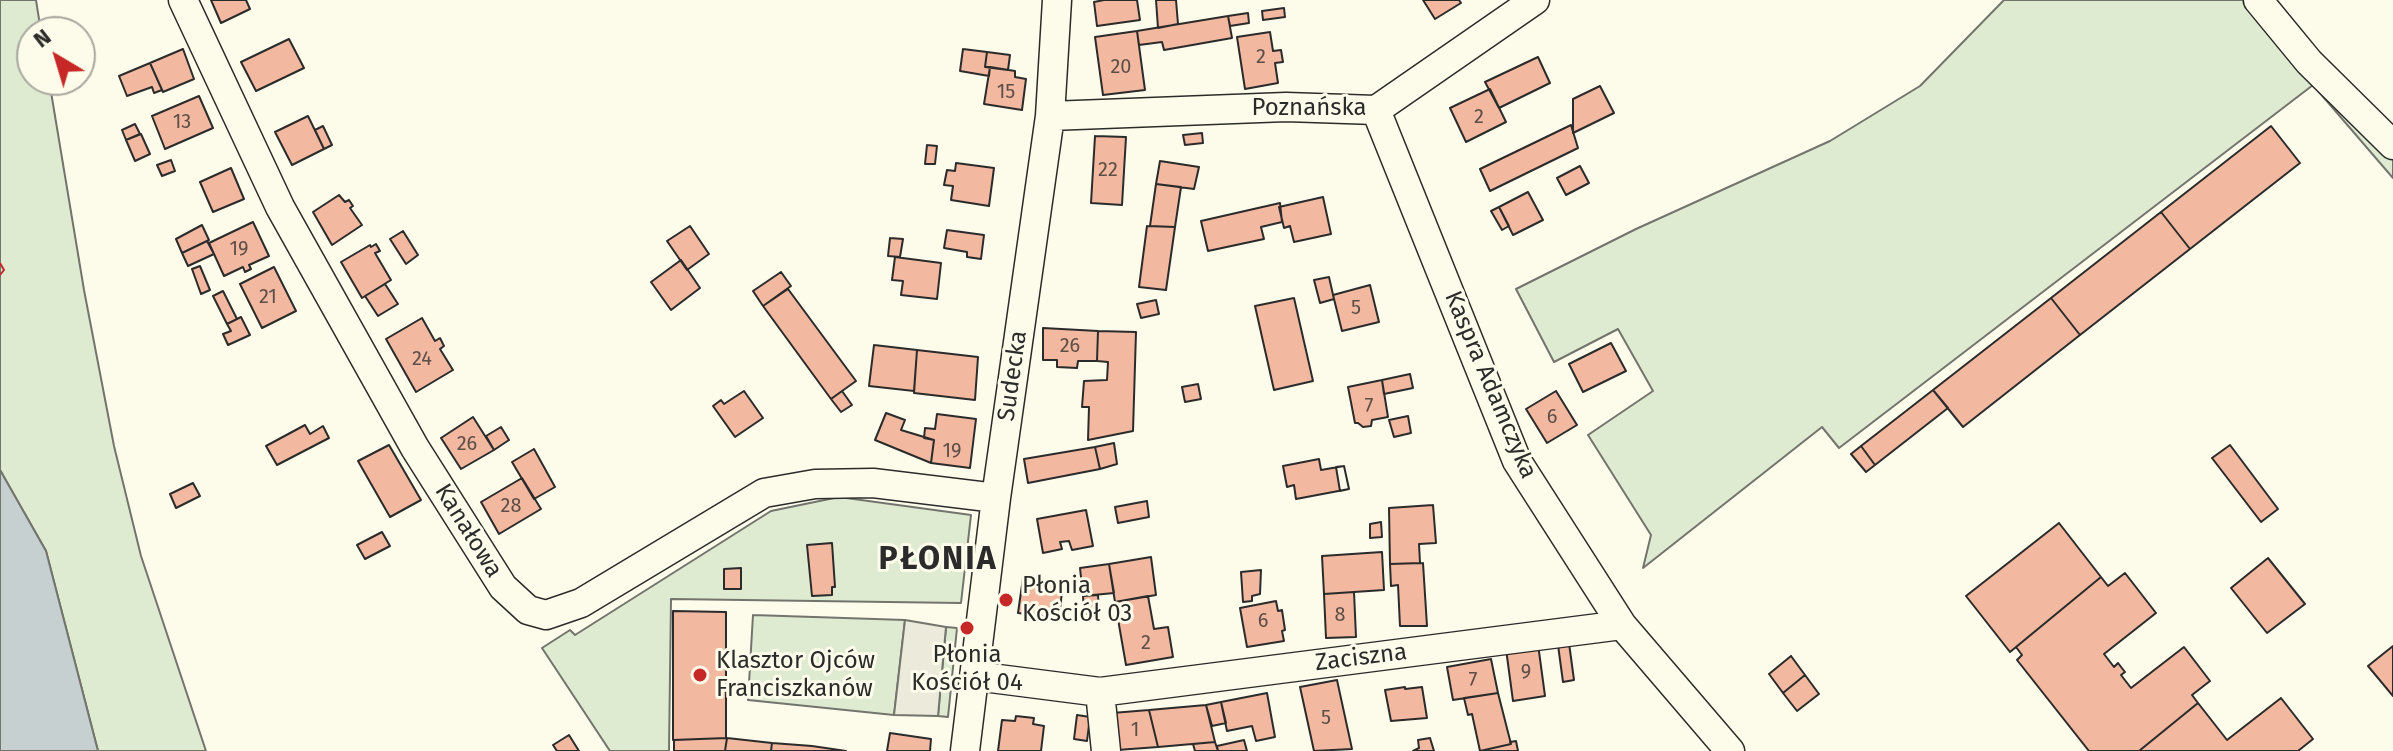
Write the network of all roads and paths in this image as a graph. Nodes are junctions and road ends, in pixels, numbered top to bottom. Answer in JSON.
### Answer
{"nodes":[{"id":1,"x":183,"y":0,"type":"edge"},
{"id":2,"x":1057,"y":0,"type":"edge"},
{"id":3,"x":1535,"y":0,"type":"edge"},
{"id":4,"x":2258,"y":0,"type":"edge"},
{"id":5,"x":1376,"y":110,"type":"junction"},
{"id":6,"x":1050,"y":116,"type":"junction"},
{"id":7,"x":2393,"y":145,"type":"edge"},
{"id":8,"x":996,"y":498,"type":"junction"},
{"id":9,"x":1622,"y":625,"type":"junction"},
{"id":10,"x":975,"y":676,"type":"junction"},
{"id":11,"x":1100,"y":692,"type":"junction"},
{"id":12,"x":965,"y":751,"type":"edge"},
{"id":13,"x":1106,"y":751,"type":"edge"},
{"id":14,"x":1730,"y":751,"type":"edge"}],
"edges":[{"from":1,"to":8,"type":"street","name":"Kanałowa"},
{"from":2,"to":6,"type":"street","name":"Sudecka"},
{"from":3,"to":5,"type":"street","name":"Poznańska"},
{"from":4,"to":7,"type":"street"},
{"from":5,"to":6,"type":"street","name":"Poznańska"},
{"from":5,"to":9,"type":"street","name":"Kaspra Adamczyka"},
{"from":6,"to":8,"type":"street","name":"Sudecka"},
{"from":8,"to":10,"type":"street","name":"Sudecka"},
{"from":9,"to":11,"type":"street","name":"Zaciszna"},
{"from":9,"to":14,"type":"street","name":"Kaspra Adamczyka"},
{"from":10,"to":11,"type":"street","name":"Zaciszna"},
{"from":10,"to":12,"type":"street","name":"Sudecka"},
{"from":11,"to":13,"type":"street"}]}
